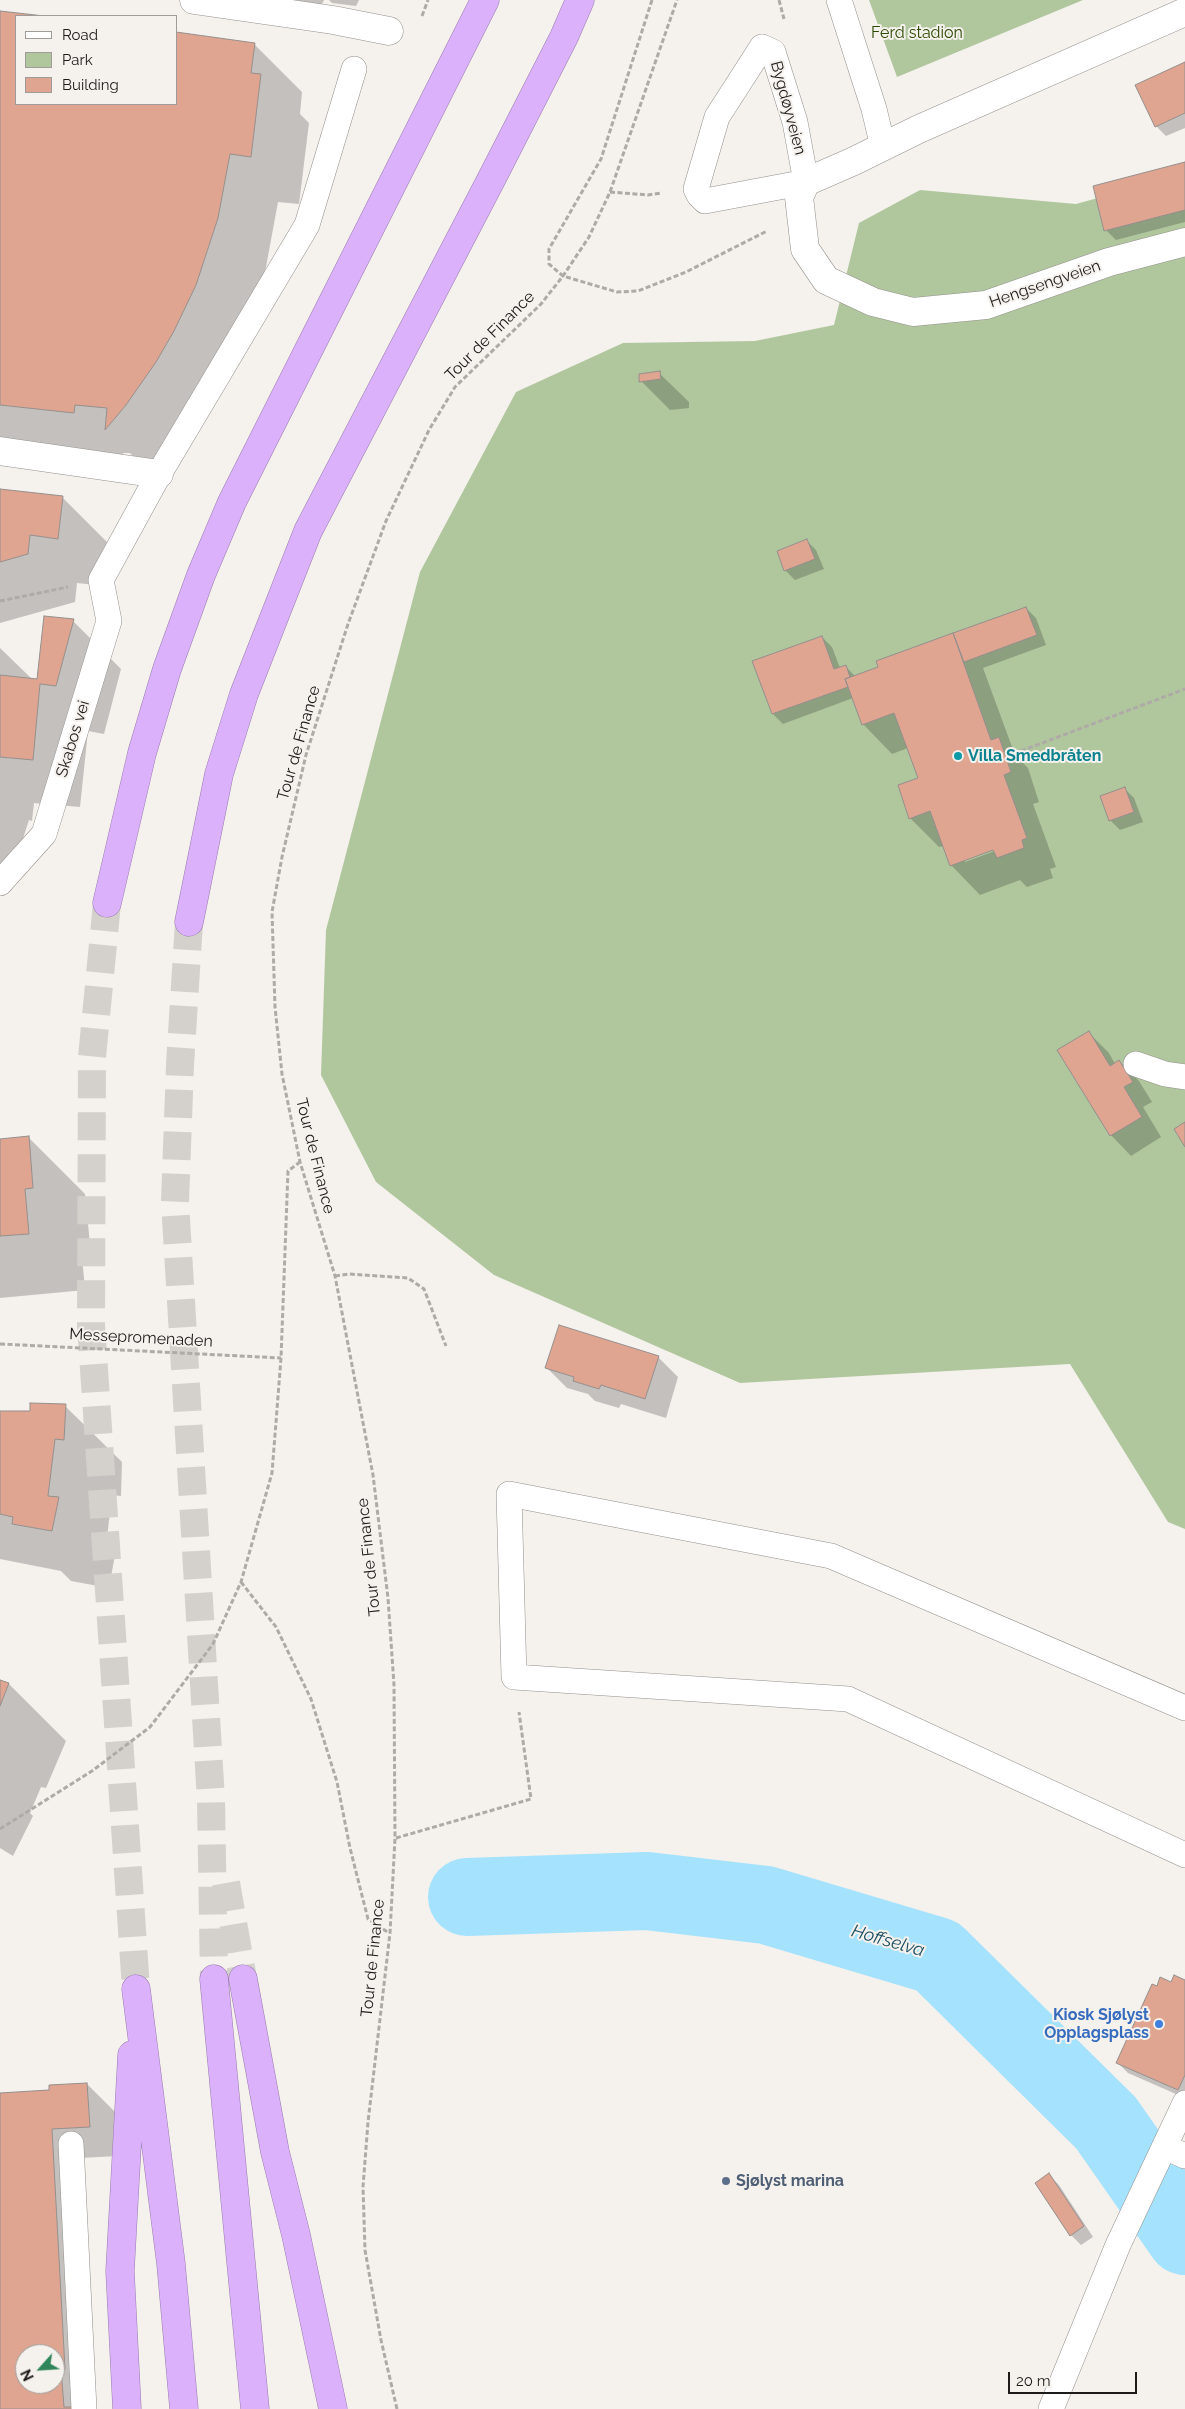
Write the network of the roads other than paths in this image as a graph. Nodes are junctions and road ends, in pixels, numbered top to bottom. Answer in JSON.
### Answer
{"nodes":[{"id":1,"x":194,"y":0,"type":"edge"},
{"id":2,"x":485,"y":0,"type":"edge"},
{"id":3,"x":580,"y":0,"type":"edge"},
{"id":4,"x":839,"y":0,"type":"edge"},
{"id":5,"x":1185,"y":12,"type":"edge"},
{"id":6,"x":389,"y":31,"type":"dead end"},
{"id":7,"x":354,"y":69,"type":"dead end"},
{"id":8,"x":883,"y":146,"type":"junction"},
{"id":9,"x":806,"y":182,"type":"junction"},
{"id":10,"x":1185,"y":242,"type":"edge"},
{"id":11,"x":805,"y":249,"type":"joint"},
{"id":12,"x":0,"y":451,"type":"edge"},
{"id":13,"x":159,"y":474,"type":"junction"},
{"id":14,"x":0,"y":883,"type":"edge"},
{"id":15,"x":107,"y":903,"type":"tunnel mouth"},
{"id":16,"x":189,"y":922,"type":"tunnel mouth"},
{"id":17,"x":1136,"y":1064,"type":"dead end"},
{"id":18,"x":1185,"y":1077,"type":"edge"},
{"id":19,"x":1185,"y":1708,"type":"edge"},
{"id":20,"x":1185,"y":1855,"type":"edge"},
{"id":21,"x":214,"y":1979,"type":"tunnel mouth"},
{"id":22,"x":243,"y":1979,"type":"tunnel mouth"},
{"id":23,"x":1185,"y":2103,"type":"edge"},
{"id":24,"x":71,"y":2144,"type":"dead end"},
{"id":25,"x":1175,"y":2151,"type":"edge"},
{"id":26,"x":84,"y":2409,"type":"edge"},
{"id":27,"x":127,"y":2409,"type":"edge"},
{"id":28,"x":184,"y":2409,"type":"edge"},
{"id":29,"x":255,"y":2409,"type":"edge"},
{"id":30,"x":333,"y":2409,"type":"edge"},
{"id":31,"x":1051,"y":2409,"type":"edge"}],
"edges":[{"from":1,"to":6,"type":"street"},
{"from":2,"to":15,"type":"highway"},
{"from":3,"to":16,"type":"highway"},
{"from":4,"to":8,"type":"lane"},
{"from":5,"to":8,"type":"street"},
{"from":7,"to":13,"type":"lane"},
{"from":8,"to":9,"type":"street"},
{"from":9,"to":9,"type":"lane","name":"Bygdøyveien"},
{"from":9,"to":11,"type":"street","name":"Bygdøyveien"},
{"from":10,"to":11,"type":"street","name":"Hengsengveien"},
{"from":12,"to":13,"type":"street"},
{"from":13,"to":14,"type":"lane","name":"Skabos vei"},
{"from":17,"to":18,"type":"lane"},
{"from":19,"to":20,"type":"lane"},
{"from":21,"to":29,"type":"highway"},
{"from":22,"to":30,"type":"highway"},
{"from":23,"to":25,"type":"lane"},
{"from":24,"to":26,"type":"lane"},
{"from":25,"to":31,"type":"lane"},
{"from":27,"to":28,"type":"highway"}]}
